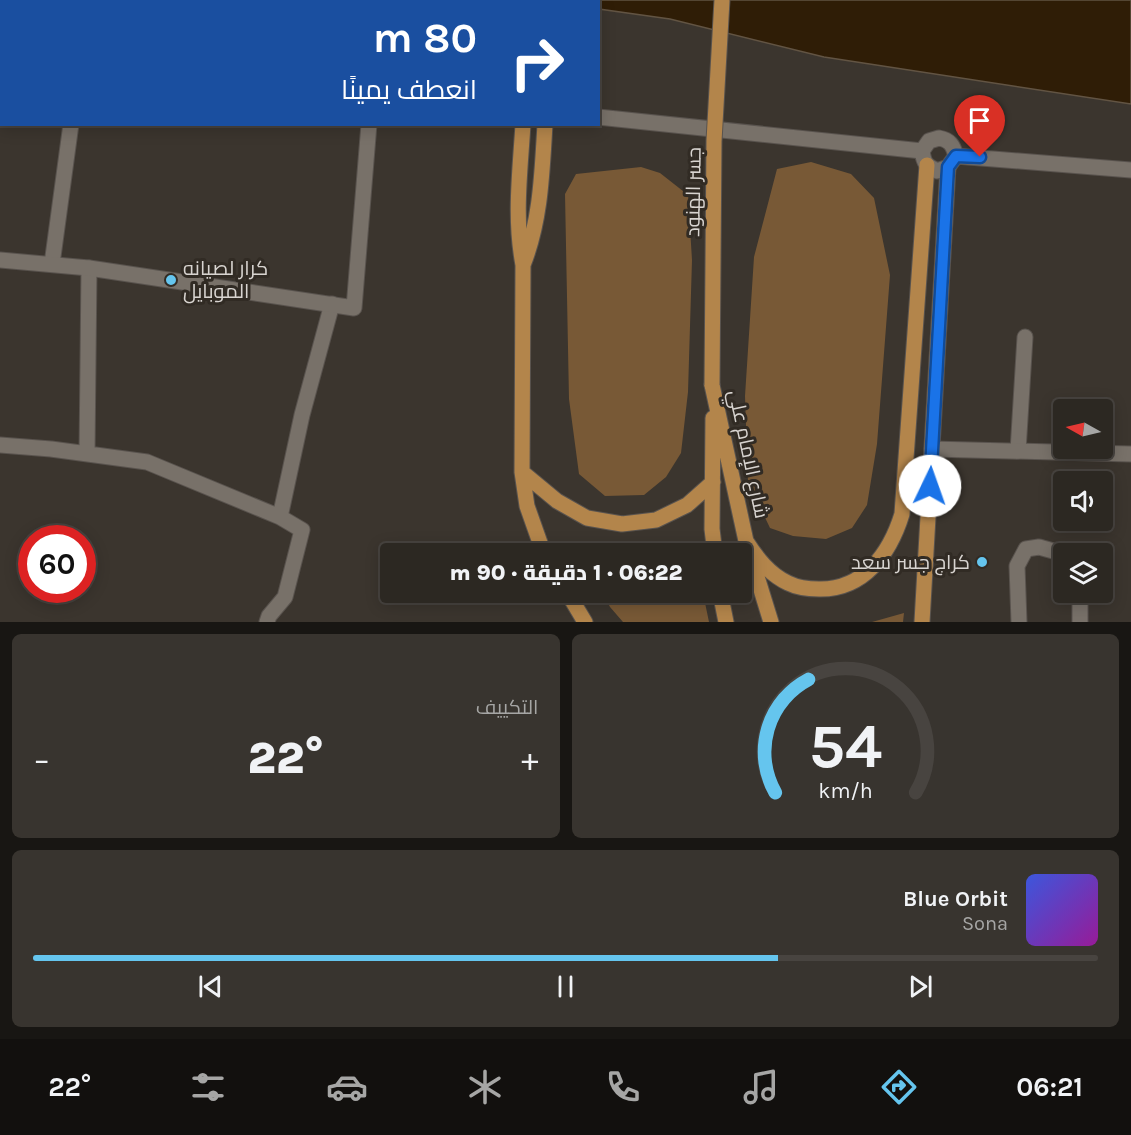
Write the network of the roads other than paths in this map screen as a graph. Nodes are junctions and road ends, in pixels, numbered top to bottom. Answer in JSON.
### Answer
{"nodes":[{"id":1,"x":722,"y":0,"type":"edge"},
{"id":2,"x":600,"y":117,"type":"edge"},
{"id":3,"x":71,"y":126,"type":"edge"},
{"id":4,"x":369,"y":126,"type":"edge"},
{"id":5,"x":523,"y":126,"type":"edge"},
{"id":6,"x":545,"y":126,"type":"edge"},
{"id":7,"x":924,"y":158,"type":"junction"},
{"id":8,"x":952,"y":162,"type":"junction"},
{"id":9,"x":1131,"y":170,"type":"edge"},
{"id":10,"x":0,"y":260,"type":"edge"},
{"id":11,"x":52,"y":264,"type":"junction"},
{"id":12,"x":524,"y":265,"type":"junction"},
{"id":13,"x":89,"y":267,"type":"junction"},
{"id":14,"x":332,"y":304,"type":"junction"},
{"id":15,"x":1025,"y":337,"type":"dead end"},
{"id":16,"x":712,"y":384,"type":"junction"},
{"id":17,"x":0,"y":445,"type":"edge"},
{"id":18,"x":932,"y":449,"type":"junction"},
{"id":19,"x":1018,"y":451,"type":"junction"},
{"id":20,"x":87,"y":454,"type":"junction"},
{"id":21,"x":1131,"y":454,"type":"edge"},
{"id":22,"x":522,"y":471,"type":"junction"},
{"id":23,"x":713,"y":482,"type":"junction"},
{"id":24,"x":279,"y":517,"type":"junction"},
{"id":25,"x":746,"y":541,"type":"junction"},
{"id":26,"x":540,"y":543,"type":"edge"},
{"id":27,"x":714,"y":543,"type":"edge"},
{"id":28,"x":1053,"y":551,"type":"edge"},
{"id":29,"x":574,"y":603,"type":"edge"},
{"id":30,"x":722,"y":603,"type":"edge"},
{"id":31,"x":1080,"y":603,"type":"edge"},
{"id":32,"x":267,"y":622,"type":"edge"},
{"id":33,"x":585,"y":622,"type":"edge"},
{"id":34,"x":726,"y":622,"type":"edge"},
{"id":35,"x":771,"y":622,"type":"edge"},
{"id":36,"x":922,"y":622,"type":"edge"},
{"id":37,"x":1019,"y":622,"type":"edge"},
{"id":38,"x":1080,"y":622,"type":"edge"}],
"edges":[{"from":1,"to":16,"type":"main road","name":"جسر الهنود","bridge":true},
{"from":2,"to":7,"type":"street"},
{"from":3,"to":11,"type":"street"},
{"from":4,"to":14,"type":"street"},
{"from":5,"to":12,"type":"main road"},
{"from":6,"to":12,"type":"main road"},
{"from":7,"to":8,"type":"street"},
{"from":7,"to":8,"type":"street"},
{"from":7,"to":25,"type":"main road"},
{"from":8,"to":9,"type":"street"},
{"from":8,"to":18,"type":"main road"},
{"from":10,"to":11,"type":"street"},
{"from":11,"to":13,"type":"street"},
{"from":12,"to":22,"type":"main road"},
{"from":13,"to":14,"type":"street"},
{"from":13,"to":20,"type":"street"},
{"from":14,"to":24,"type":"street"},
{"from":15,"to":19,"type":"street"},
{"from":16,"to":23,"type":"main road","name":"شارع الإمام علي"},
{"from":16,"to":25,"type":"main road","name":"شارع الإمام علي"},
{"from":17,"to":20,"type":"street"},
{"from":18,"to":19,"type":"street"},
{"from":18,"to":36,"type":"main road"},
{"from":19,"to":21,"type":"street"},
{"from":20,"to":24,"type":"street"},
{"from":22,"to":23,"type":"main road"},
{"from":22,"to":26,"type":"main road"},
{"from":23,"to":27,"type":"main road","name":"شارع الإمام علي"},
{"from":24,"to":32,"type":"street"},
{"from":25,"to":35,"type":"main road","name":"شارع الإمام علي"},
{"from":28,"to":37,"type":"street"},
{"from":29,"to":33,"type":"main road"},
{"from":30,"to":34,"type":"main road"},
{"from":31,"to":38,"type":"street"}]}
